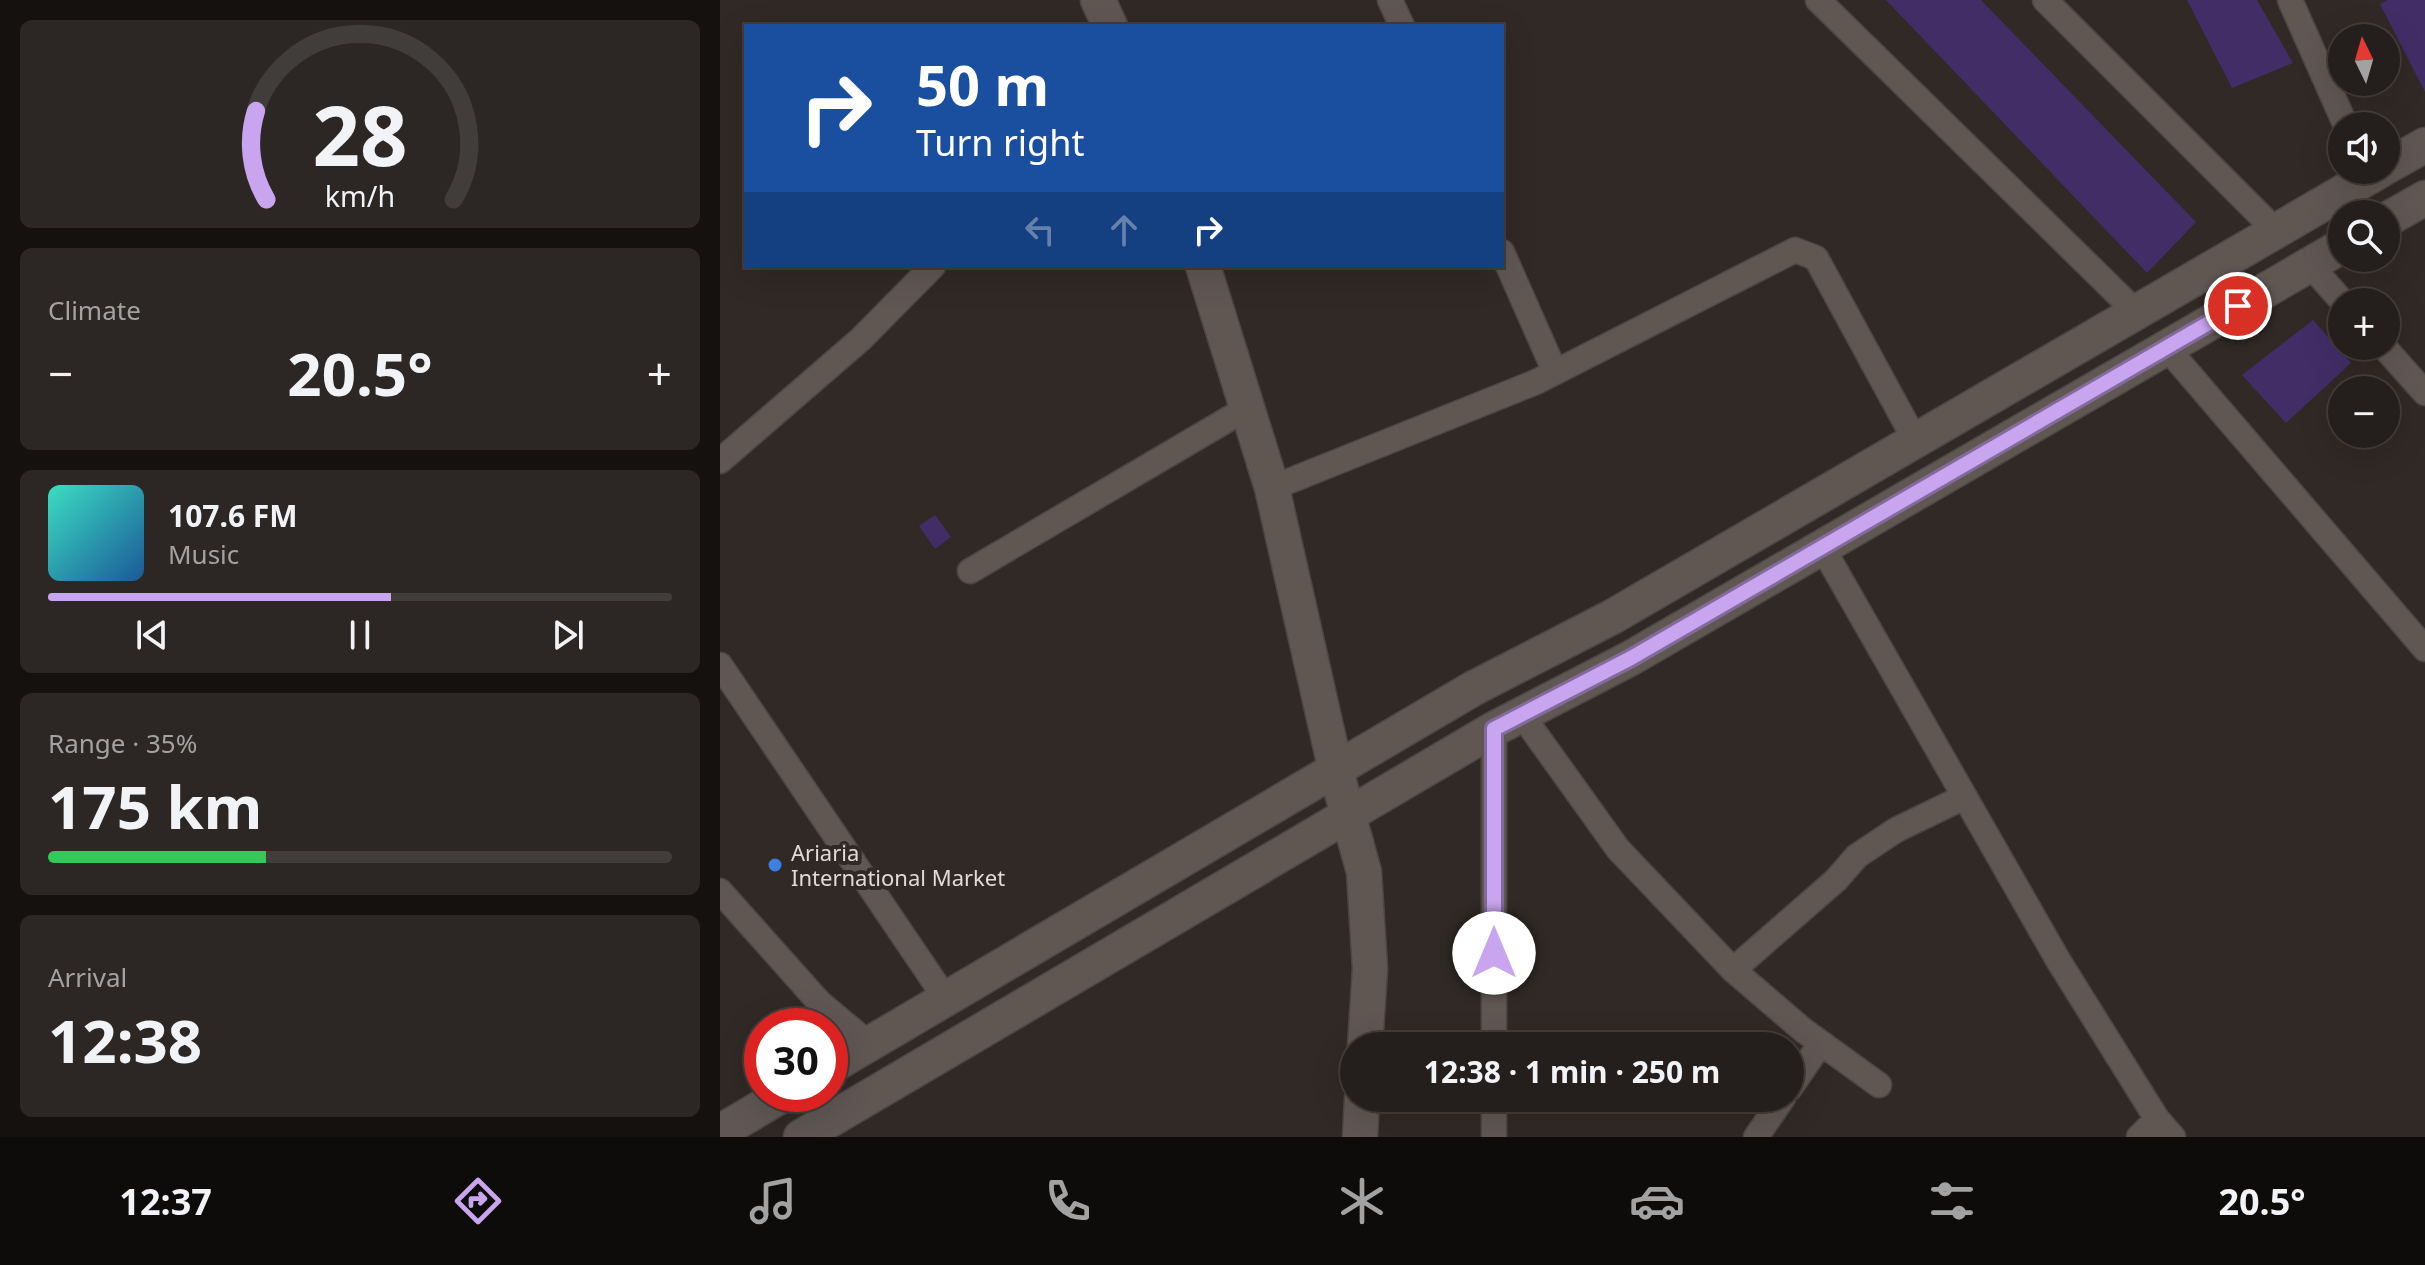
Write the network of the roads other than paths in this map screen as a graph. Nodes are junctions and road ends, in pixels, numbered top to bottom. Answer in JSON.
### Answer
{"nodes":[{"id":1,"x":1098,"y":0,"type":"edge"},
{"id":2,"x":1390,"y":0,"type":"edge"},
{"id":3,"x":1818,"y":0,"type":"edge"},
{"id":4,"x":2045,"y":0,"type":"edge"},
{"id":5,"x":2290,"y":0,"type":"edge"},
{"id":6,"x":1109,"y":24,"type":"edge"},
{"id":7,"x":1401,"y":24,"type":"edge"},
{"id":8,"x":2340,"y":112,"type":"edge"},
{"id":9,"x":2425,"y":145,"type":"edge"},
{"id":10,"x":2400,"y":158,"type":"edge"},
{"id":11,"x":2354,"y":184,"type":"edge"},
{"id":12,"x":2425,"y":198,"type":"edge"},
{"id":13,"x":2400,"y":212,"type":"edge"},
{"id":14,"x":2276,"y":231,"type":"junction"},
{"id":15,"x":2328,"y":254,"type":"edge"},
{"id":16,"x":1504,"y":257,"type":"edge"},
{"id":17,"x":2310,"y":265,"type":"junction"},
{"id":18,"x":931,"y":268,"type":"edge"},
{"id":19,"x":1204,"y":268,"type":"edge"},
{"id":20,"x":2331,"y":288,"type":"edge"},
{"id":21,"x":2136,"y":312,"type":"junction"},
{"id":22,"x":2166,"y":347,"type":"junction"},
{"id":23,"x":2396,"y":360,"type":"edge"},
{"id":24,"x":1555,"y":372,"type":"junction"},
{"id":25,"x":2425,"y":393,"type":"edge"},
{"id":26,"x":1249,"y":407,"type":"junction"},
{"id":27,"x":1915,"y":440,"type":"junction"},
{"id":28,"x":720,"y":461,"type":"edge"},
{"id":29,"x":1272,"y":488,"type":"junction"},
{"id":30,"x":1822,"y":547,"type":"junction"},
{"id":31,"x":970,"y":571,"type":"dead end"},
{"id":32,"x":2425,"y":649,"type":"edge"},
{"id":33,"x":720,"y":665,"type":"edge"},
{"id":34,"x":1508,"y":722,"type":"junction"},
{"id":35,"x":1336,"y":771,"type":"junction"},
{"id":36,"x":1964,"y":797,"type":"junction"},
{"id":37,"x":1348,"y":815,"type":"junction"},
{"id":38,"x":720,"y":891,"type":"edge"},
{"id":39,"x":1733,"y":970,"type":"junction"},
{"id":40,"x":946,"y":999,"type":"junction"},
{"id":41,"x":1366,"y":1032,"type":"edge"},
{"id":42,"x":1495,"y":1032,"type":"edge"},
{"id":43,"x":1821,"y":1043,"type":"junction"},
{"id":44,"x":869,"y":1044,"type":"junction"},
{"id":45,"x":848,"y":1056,"type":"edge"},
{"id":46,"x":1804,"y":1068,"type":"edge"},
{"id":47,"x":1879,"y":1085,"type":"dead end"},
{"id":48,"x":754,"y":1112,"type":"edge"},
{"id":49,"x":1361,"y":1112,"type":"edge"},
{"id":50,"x":1494,"y":1112,"type":"edge"},
{"id":51,"x":1773,"y":1112,"type":"edge"},
{"id":52,"x":2165,"y":1128,"type":"edge"},
{"id":53,"x":720,"y":1132,"type":"edge"},
{"id":54,"x":801,"y":1137,"type":"edge"},
{"id":55,"x":1360,"y":1137,"type":"edge"},
{"id":56,"x":1494,"y":1137,"type":"edge"},
{"id":57,"x":1756,"y":1137,"type":"edge"},
{"id":58,"x":2139,"y":1137,"type":"edge"}],
"edges":[{"from":1,"to":6,"type":"main road"},
{"from":2,"to":7,"type":"street"},
{"from":3,"to":21,"type":"street"},
{"from":4,"to":14,"type":"street"},
{"from":5,"to":8,"type":"street"},
{"from":9,"to":10,"type":"main road"},
{"from":11,"to":14,"type":"main road"},
{"from":12,"to":13,"type":"main road"},
{"from":14,"to":21,"type":"main road"},
{"from":15,"to":17,"type":"main road"},
{"from":16,"to":24,"type":"street"},
{"from":17,"to":20,"type":"street"},
{"from":17,"to":22,"type":"main road"},
{"from":18,"to":28,"type":"street"},
{"from":19,"to":26,"type":"main road"},
{"from":21,"to":27,"type":"main road"},
{"from":22,"to":30,"type":"main road"},
{"from":22,"to":32,"type":"street"},
{"from":23,"to":25,"type":"street"},
{"from":24,"to":27,"type":"street"},
{"from":24,"to":29,"type":"street"},
{"from":26,"to":29,"type":"main road"},
{"from":26,"to":31,"type":"street"},
{"from":27,"to":35,"type":"main road"},
{"from":29,"to":35,"type":"main road"},
{"from":30,"to":34,"type":"main road"},
{"from":30,"to":36,"type":"street"},
{"from":33,"to":40,"type":"street"},
{"from":34,"to":37,"type":"main road"},
{"from":34,"to":39,"type":"street"},
{"from":34,"to":42,"type":"street"},
{"from":35,"to":37,"type":"main road"},
{"from":35,"to":40,"type":"main road"},
{"from":36,"to":39,"type":"street"},
{"from":36,"to":52,"type":"street"},
{"from":37,"to":41,"type":"main road"},
{"from":37,"to":54,"type":"main road"},
{"from":38,"to":44,"type":"street"},
{"from":39,"to":43,"type":"street"},
{"from":40,"to":44,"type":"main road"},
{"from":43,"to":46,"type":"street"},
{"from":43,"to":47,"type":"street"},
{"from":44,"to":45,"type":"main road"},
{"from":48,"to":53,"type":"main road"},
{"from":49,"to":55,"type":"main road"},
{"from":50,"to":56,"type":"street"},
{"from":51,"to":57,"type":"street"},
{"from":52,"to":58,"type":"street"}]}
